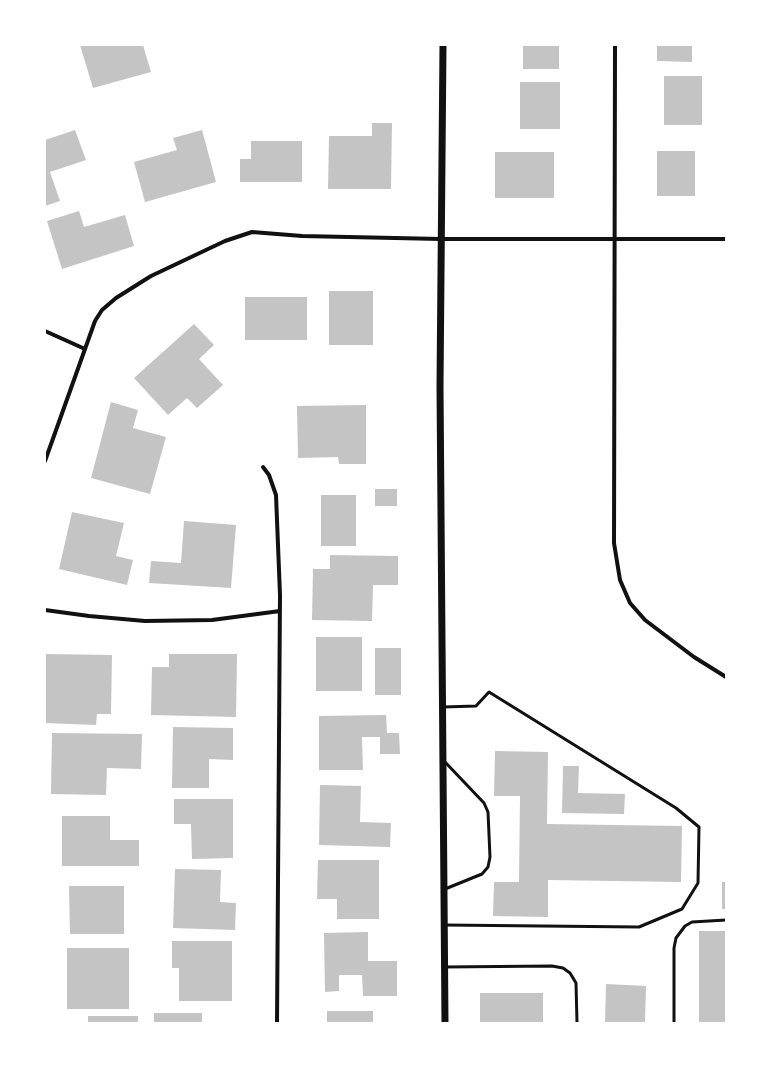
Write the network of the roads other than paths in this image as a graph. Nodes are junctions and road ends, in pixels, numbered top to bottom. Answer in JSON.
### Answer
{"nodes":[{"id":1,"x":444,"y":45,"type":"edge"},
{"id":2,"x":615,"y":45,"type":"edge"},
{"id":3,"x":441,"y":239,"type":"junction"},
{"id":4,"x":726,"y":239,"type":"edge"},
{"id":5,"x":614,"y":240,"type":"junction"},
{"id":6,"x":45,"y":331,"type":"edge"},
{"id":7,"x":84,"y":349,"type":"junction"},
{"id":8,"x":45,"y":461,"type":"edge"},
{"id":9,"x":263,"y":467,"type":"dead end"},
{"id":10,"x":45,"y":610,"type":"edge"},
{"id":11,"x":280,"y":611,"type":"junction"},
{"id":12,"x":726,"y":677,"type":"edge"},
{"id":13,"x":442,"y":707,"type":"junction"},
{"id":14,"x":442,"y":760,"type":"junction"},
{"id":15,"x":443,"y":890,"type":"junction"},
{"id":16,"x":726,"y":920,"type":"edge"},
{"id":17,"x":444,"y":925,"type":"junction"},
{"id":18,"x":444,"y":968,"type":"junction"},
{"id":19,"x":278,"y":1023,"type":"edge"},
{"id":20,"x":445,"y":1023,"type":"edge"},
{"id":21,"x":577,"y":1023,"type":"edge"},
{"id":22,"x":674,"y":1023,"type":"edge"}],
"edges":[{"from":1,"to":3,"type":"street"},
{"from":2,"to":5,"type":"street"},
{"from":3,"to":5,"type":"street"},
{"from":3,"to":7,"type":"street"},
{"from":3,"to":13,"type":"street"},
{"from":4,"to":5,"type":"street"},
{"from":5,"to":12,"type":"street"},
{"from":6,"to":7,"type":"street"},
{"from":7,"to":8,"type":"street"},
{"from":9,"to":11,"type":"street"},
{"from":10,"to":11,"type":"street"},
{"from":11,"to":19,"type":"street"},
{"from":13,"to":14,"type":"street"},
{"from":13,"to":17,"type":"lane"},
{"from":14,"to":15,"type":"street"},
{"from":14,"to":15,"type":"lane"},
{"from":15,"to":17,"type":"street"},
{"from":16,"to":22,"type":"lane"},
{"from":17,"to":18,"type":"street"},
{"from":18,"to":20,"type":"street"},
{"from":18,"to":21,"type":"lane"}]}
